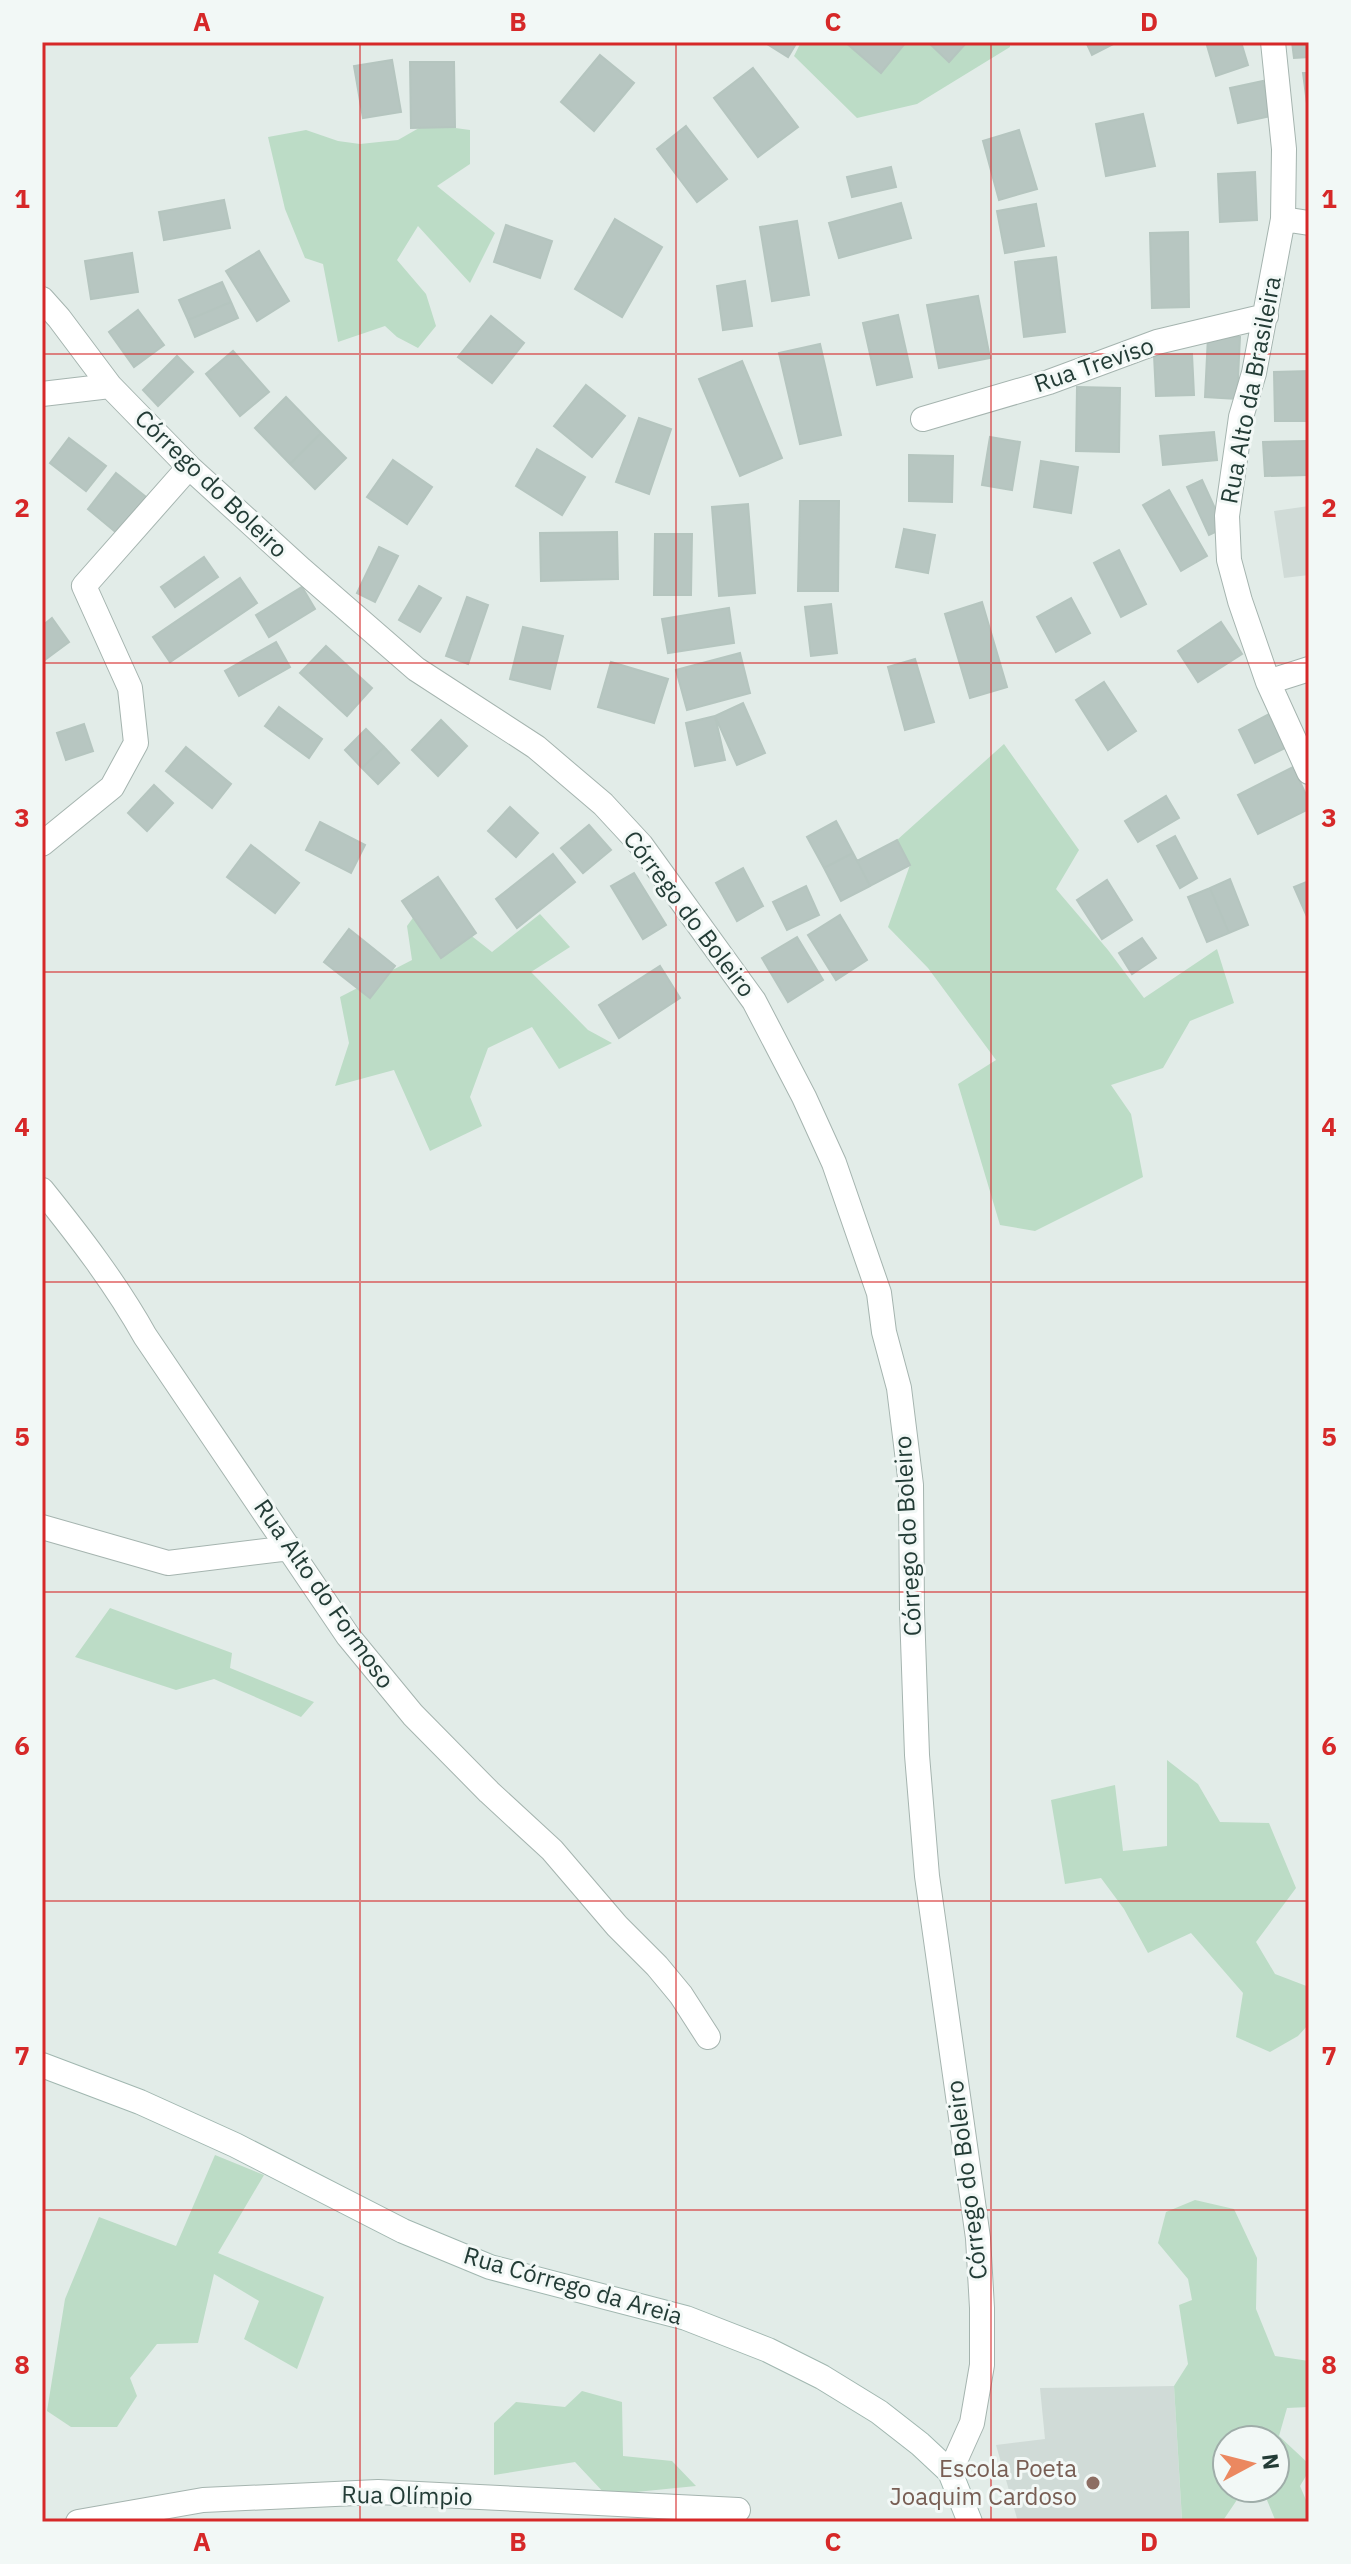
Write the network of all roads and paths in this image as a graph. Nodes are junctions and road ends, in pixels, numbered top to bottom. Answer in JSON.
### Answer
{"nodes":[{"id":1,"x":1273,"y":42,"type":"edge"},
{"id":2,"x":1283,"y":219,"type":"junction"},
{"id":3,"x":1309,"y":223,"type":"edge"},
{"id":4,"x":42,"y":299,"type":"edge"},
{"id":5,"x":1266,"y":316,"type":"junction"},
{"id":6,"x":110,"y":386,"type":"junction"},
{"id":7,"x":42,"y":394,"type":"edge"},
{"id":8,"x":923,"y":419,"type":"dead end"},
{"id":9,"x":189,"y":467,"type":"junction"},
{"id":10,"x":1309,"y":669,"type":"edge"},
{"id":11,"x":1268,"y":682,"type":"junction"},
{"id":12,"x":1309,"y":772,"type":"edge"},
{"id":13,"x":42,"y":844,"type":"edge"},
{"id":14,"x":42,"y":1190,"type":"edge"},
{"id":15,"x":42,"y":1527,"type":"edge"},
{"id":16,"x":290,"y":1548,"type":"junction"},
{"id":17,"x":708,"y":2037,"type":"dead end"},
{"id":18,"x":42,"y":2065,"type":"edge"},
{"id":19,"x":950,"y":2472,"type":"junction"},
{"id":20,"x":738,"y":2510,"type":"dead end"},
{"id":21,"x":78,"y":2522,"type":"edge"},
{"id":22,"x":970,"y":2522,"type":"edge"}],
"edges":[{"from":1,"to":2,"type":"street","name":"Rua Alto da Brasileira"},
{"from":2,"to":3,"type":"street"},
{"from":2,"to":5,"type":"street","name":"Rua Alto da Brasileira"},
{"from":4,"to":6,"type":"street","name":"Córrego do Boleiro"},
{"from":5,"to":8,"type":"street","name":"Rua Treviso"},
{"from":5,"to":11,"type":"street","name":"Rua Alto da Brasileira"},
{"from":6,"to":7,"type":"street"},
{"from":6,"to":9,"type":"street","name":"Córrego do Boleiro"},
{"from":9,"to":13,"type":"street"},
{"from":9,"to":19,"type":"street","name":"Córrego do Boleiro"},
{"from":10,"to":11,"type":"street"},
{"from":11,"to":12,"type":"street","name":"Rua Alto da Brasileira"},
{"from":14,"to":16,"type":"street","name":"Rua Alto do Formoso"},
{"from":15,"to":16,"type":"street"},
{"from":16,"to":17,"type":"street","name":"Rua Alto do Formoso"},
{"from":18,"to":19,"type":"street","name":"Rua Córrego da Areia"},
{"from":19,"to":22,"type":"street","name":"Rua Córrego da Areia"},
{"from":20,"to":21,"type":"street","name":"Rua Olímpio"}]}
